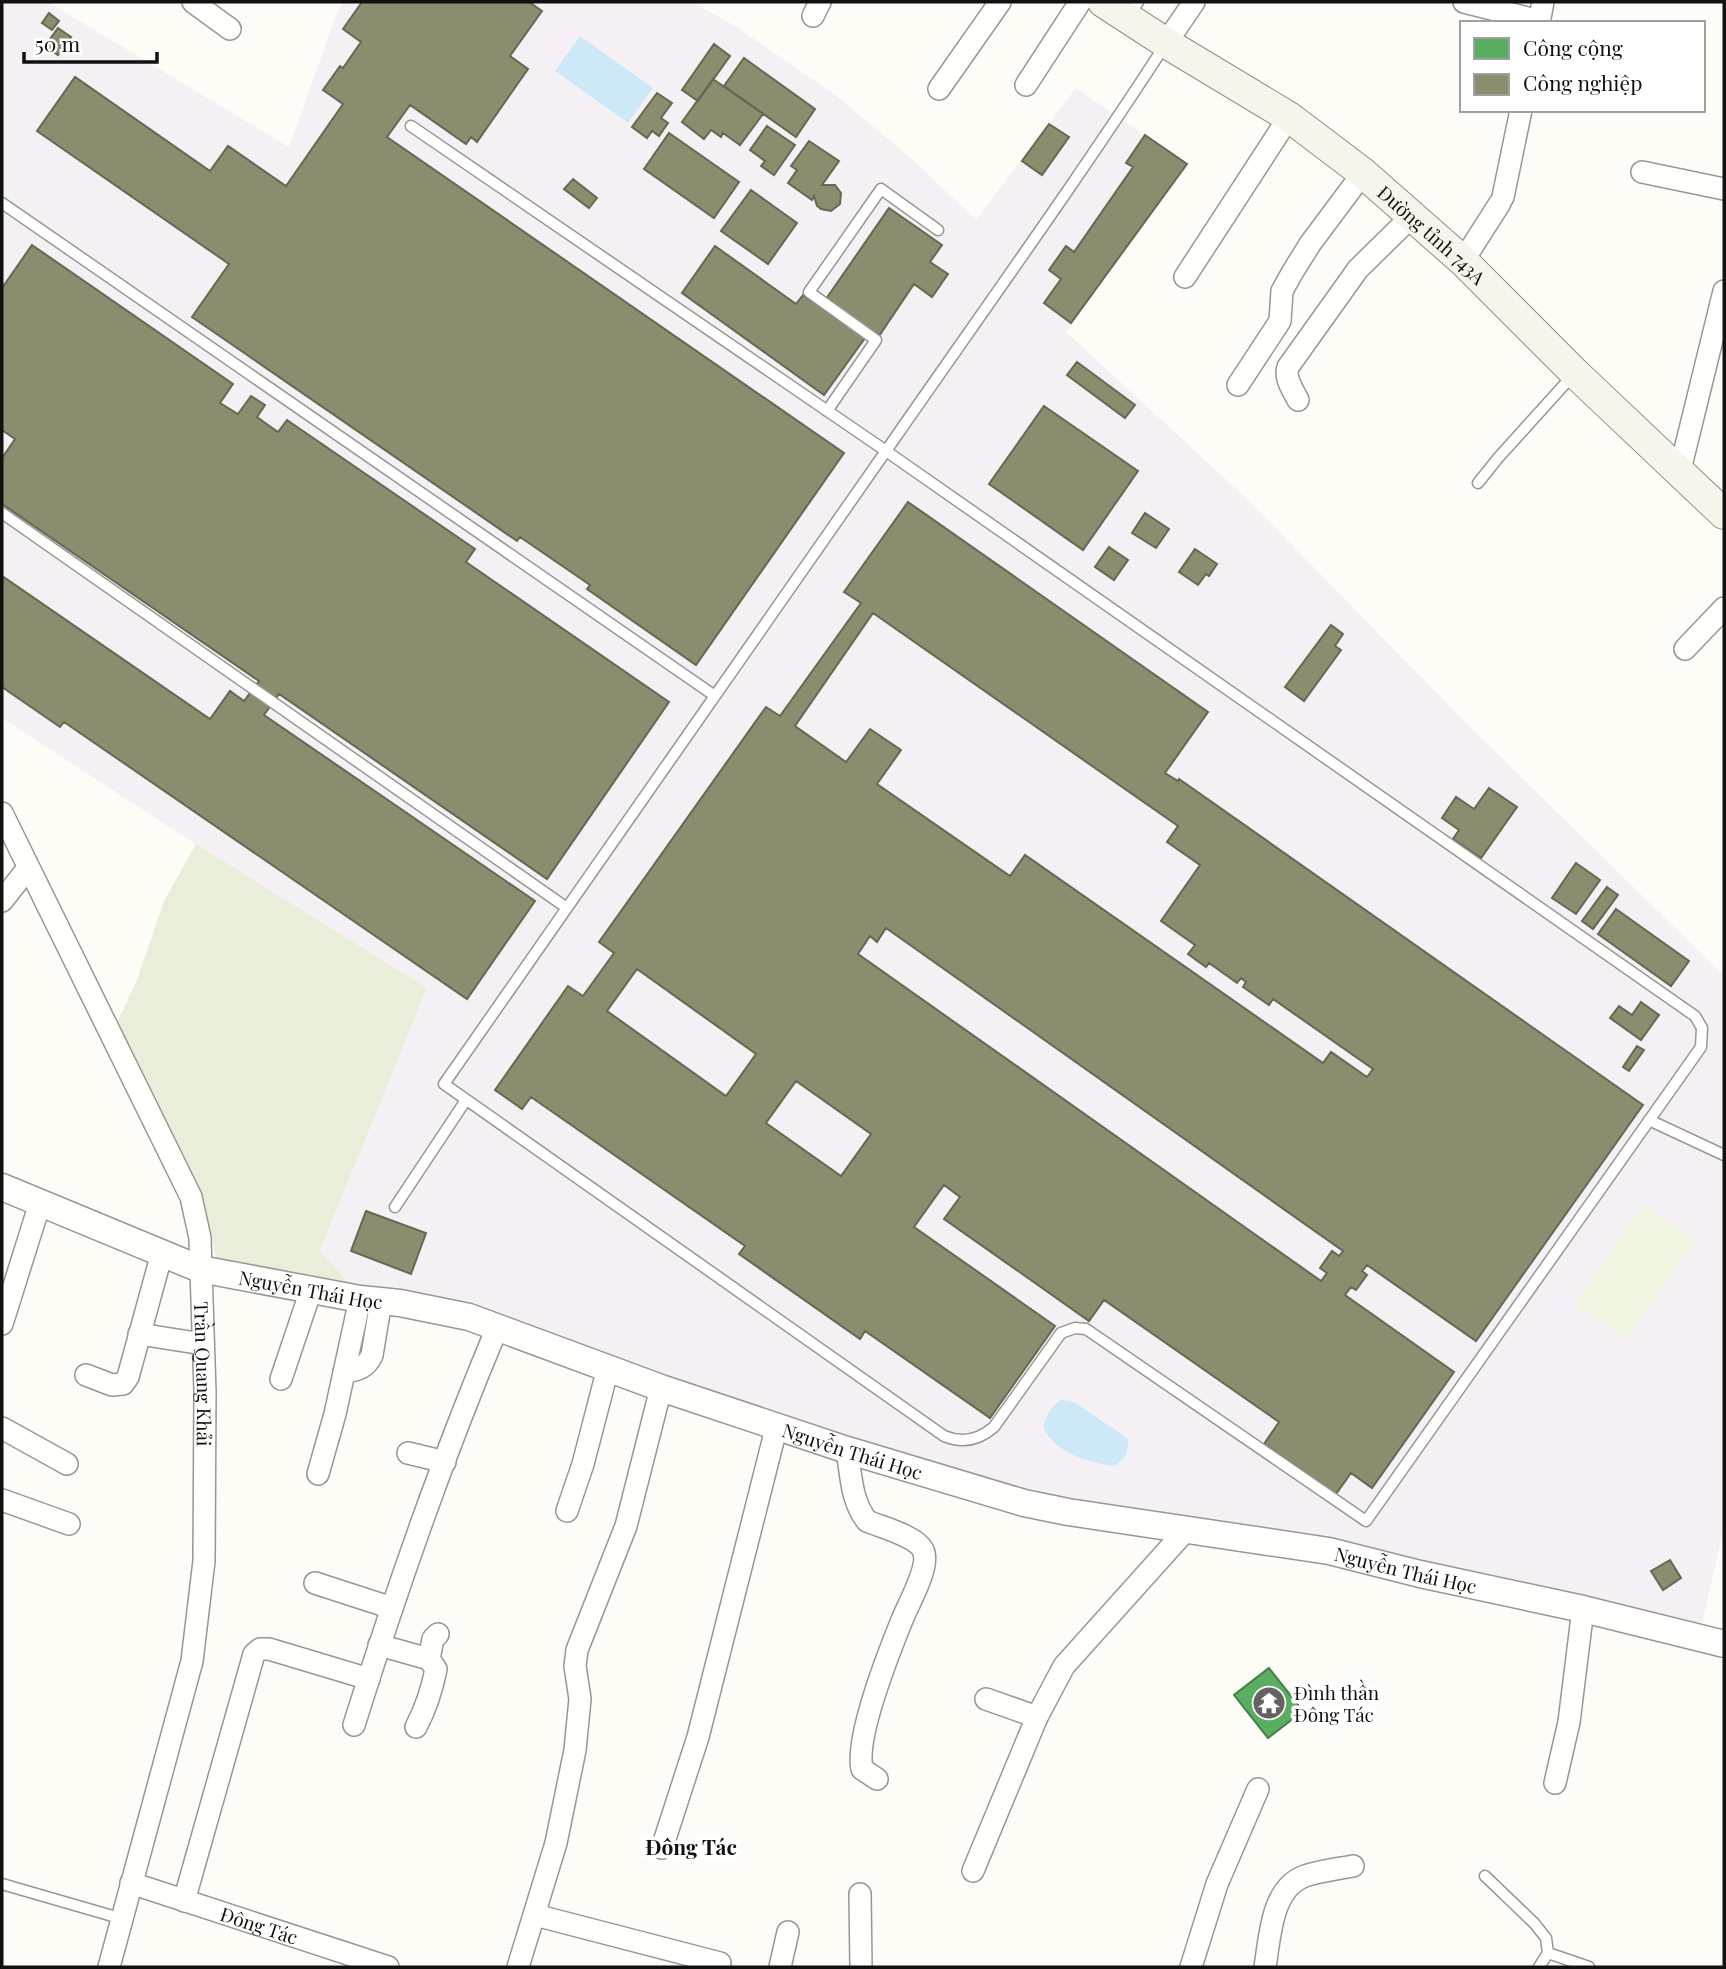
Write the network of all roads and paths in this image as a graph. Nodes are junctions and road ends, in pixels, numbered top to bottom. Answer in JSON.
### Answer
{"nodes":[{"id":1,"x":193,"y":2,"type":"edge"},
{"id":2,"x":1000,"y":2,"type":"edge"},
{"id":3,"x":1080,"y":2,"type":"edge"},
{"id":4,"x":1194,"y":2,"type":"edge"},
{"id":5,"x":1464,"y":2,"type":"edge"},
{"id":6,"x":1123,"y":7,"type":"edge"},
{"id":7,"x":1540,"y":15,"type":"edge"},
{"id":8,"x":230,"y":29,"type":"dead end"},
{"id":9,"x":1166,"y":43,"type":"junction"},
{"id":10,"x":1026,"y":85,"type":"dead end"},
{"id":11,"x":939,"y":89,"type":"dead end"},
{"id":12,"x":1521,"y":112,"type":"edge"},
{"id":13,"x":1289,"y":117,"type":"junction"},
{"id":14,"x":411,"y":126,"type":"dead end"},
{"id":15,"x":1642,"y":172,"type":"dead end"},
{"id":16,"x":1363,"y":173,"type":"junction"},
{"id":17,"x":1724,"y":189,"type":"edge"},
{"id":18,"x":2,"y":203,"type":"edge"},
{"id":19,"x":1413,"y":215,"type":"junction"},
{"id":20,"x":938,"y":230,"type":"dead end"},
{"id":21,"x":1463,"y":261,"type":"junction"},
{"id":22,"x":1185,"y":277,"type":"dead end"},
{"id":23,"x":1724,"y":291,"type":"edge"},
{"id":24,"x":1575,"y":373,"type":"junction"},
{"id":25,"x":1238,"y":385,"type":"dead end"},
{"id":26,"x":1298,"y":400,"type":"dead end"},
{"id":27,"x":827,"y":411,"type":"junction"},
{"id":28,"x":886,"y":451,"type":"junction"},
{"id":29,"x":1680,"y":470,"type":"junction"},
{"id":30,"x":1478,"y":483,"type":"dead end"},
{"id":31,"x":2,"y":513,"type":"edge"},
{"id":32,"x":1724,"y":514,"type":"edge"},
{"id":33,"x":1724,"y":608,"type":"edge"},
{"id":34,"x":1685,"y":649,"type":"dead end"},
{"id":35,"x":715,"y":696,"type":"junction"},
{"id":36,"x":2,"y":813,"type":"edge"},
{"id":37,"x":28,"y":868,"type":"junction"},
{"id":38,"x":2,"y":901,"type":"edge"},
{"id":39,"x":567,"y":908,"type":"junction"},
{"id":40,"x":466,"y":1100,"type":"junction"},
{"id":41,"x":1649,"y":1120,"type":"junction"},
{"id":42,"x":1724,"y":1155,"type":"edge"},
{"id":43,"x":2,"y":1187,"type":"edge"},
{"id":44,"x":40,"y":1203,"type":"junction"},
{"id":45,"x":396,"y":1207,"type":"dead end"},
{"id":46,"x":162,"y":1253,"type":"junction"},
{"id":47,"x":200,"y":1269,"type":"junction"},
{"id":48,"x":311,"y":1290,"type":"junction"},
{"id":49,"x":370,"y":1300,"type":"junction"},
{"id":50,"x":2,"y":1324,"type":"edge"},
{"id":51,"x":498,"y":1326,"type":"junction"},
{"id":52,"x":139,"y":1334,"type":"junction"},
{"id":53,"x":203,"y":1344,"type":"junction"},
{"id":54,"x":608,"y":1368,"type":"junction"},
{"id":55,"x":86,"y":1375,"type":"dead end"},
{"id":56,"x":281,"y":1379,"type":"dead end"},
{"id":57,"x":661,"y":1388,"type":"junction"},
{"id":58,"x":777,"y":1425,"type":"junction"},
{"id":59,"x":2,"y":1428,"type":"edge"},
{"id":60,"x":847,"y":1450,"type":"junction"},
{"id":61,"x":408,"y":1453,"type":"dead end"},
{"id":62,"x":445,"y":1462,"type":"junction"},
{"id":63,"x":67,"y":1464,"type":"dead end"},
{"id":64,"x":318,"y":1474,"type":"dead end"},
{"id":65,"x":2,"y":1500,"type":"edge"},
{"id":66,"x":567,"y":1511,"type":"dead end"},
{"id":67,"x":69,"y":1524,"type":"dead end"},
{"id":68,"x":1187,"y":1529,"type":"junction"},
{"id":69,"x":315,"y":1583,"type":"dead end"},
{"id":70,"x":392,"y":1608,"type":"junction"},
{"id":71,"x":1583,"y":1609,"type":"junction"},
{"id":72,"x":438,"y":1633,"type":"dead end"},
{"id":73,"x":1724,"y":1644,"type":"edge"},
{"id":74,"x":379,"y":1645,"type":"junction"},
{"id":75,"x":429,"y":1659,"type":"junction"},
{"id":76,"x":369,"y":1679,"type":"junction"},
{"id":77,"x":986,"y":1699,"type":"dead end"},
{"id":78,"x":1037,"y":1717,"type":"junction"},
{"id":79,"x":354,"y":1725,"type":"dead end"},
{"id":80,"x":416,"y":1727,"type":"dead end"},
{"id":81,"x":877,"y":1779,"type":"dead end"},
{"id":82,"x":1555,"y":1783,"type":"dead end"},
{"id":83,"x":1258,"y":1789,"type":"dead end"},
{"id":84,"x":662,"y":1848,"type":"dead end"},
{"id":85,"x":1353,"y":1866,"type":"dead end"},
{"id":86,"x":973,"y":1871,"type":"dead end"},
{"id":87,"x":1485,"y":1876,"type":"dead end"},
{"id":88,"x":131,"y":1883,"type":"junction"},
{"id":89,"x":2,"y":1884,"type":"edge"},
{"id":90,"x":860,"y":1894,"type":"dead end"},
{"id":91,"x":184,"y":1901,"type":"junction"},
{"id":92,"x":535,"y":1915,"type":"junction"},
{"id":93,"x":123,"y":1919,"type":"junction"},
{"id":94,"x":788,"y":1933,"type":"dead end"},
{"id":95,"x":1548,"y":1954,"type":"junction"},
{"id":96,"x":720,"y":1963,"type":"dead end"},
{"id":97,"x":109,"y":1967,"type":"edge"},
{"id":98,"x":388,"y":1967,"type":"edge"},
{"id":99,"x":518,"y":1967,"type":"edge"},
{"id":100,"x":780,"y":1967,"type":"edge"},
{"id":101,"x":861,"y":1967,"type":"edge"},
{"id":102,"x":1191,"y":1967,"type":"edge"},
{"id":103,"x":1265,"y":1967,"type":"edge"},
{"id":104,"x":1539,"y":1967,"type":"edge"},
{"id":105,"x":1589,"y":1967,"type":"edge"}],
"edges":[{"from":1,"to":8,"type":"street"},
{"from":2,"to":11,"type":"street"},
{"from":3,"to":10,"type":"street"},
{"from":4,"to":9,"type":"street"},
{"from":5,"to":7,"type":"street"},
{"from":6,"to":9,"type":"main road","name":"Đường tỉnh 743A"},
{"from":9,"to":13,"type":"main road","name":"Đường tỉnh 743A"},
{"from":9,"to":28,"type":"lane"},
{"from":12,"to":21,"type":"street"},
{"from":13,"to":16,"type":"main road","name":"Đường tỉnh 743A"},
{"from":13,"to":22,"type":"street"},
{"from":14,"to":27,"type":"lane"},
{"from":15,"to":17,"type":"street"},
{"from":16,"to":19,"type":"main road","name":"Đường tỉnh 743A"},
{"from":16,"to":25,"type":"street"},
{"from":18,"to":35,"type":"lane"},
{"from":19,"to":21,"type":"main road","name":"Đường tỉnh 743A"},
{"from":19,"to":26,"type":"street"},
{"from":20,"to":27,"type":"lane"},
{"from":21,"to":24,"type":"main road","name":"Đường tỉnh 743A"},
{"from":23,"to":29,"type":"street"},
{"from":24,"to":29,"type":"main road","name":"Đường tỉnh 743A"},
{"from":24,"to":30,"type":"lane"},
{"from":27,"to":28,"type":"lane"},
{"from":28,"to":35,"type":"lane"},
{"from":28,"to":41,"type":"lane"},
{"from":29,"to":32,"type":"main road","name":"Đường tỉnh 743A"},
{"from":31,"to":39,"type":"lane"},
{"from":33,"to":34,"type":"street"},
{"from":35,"to":39,"type":"lane"},
{"from":36,"to":37,"type":"street","name":"Trần Quang Khải"},
{"from":37,"to":38,"type":"street"},
{"from":37,"to":47,"type":"street","name":"Trần Quang Khải"},
{"from":39,"to":40,"type":"lane"},
{"from":40,"to":41,"type":"lane"},
{"from":40,"to":45,"type":"lane"},
{"from":41,"to":42,"type":"lane"},
{"from":43,"to":44,"type":"street","name":"Nguyễn Thái Học"},
{"from":44,"to":46,"type":"street","name":"Nguyễn Thái Học"},
{"from":44,"to":50,"type":"street"},
{"from":46,"to":47,"type":"street","name":"Nguyễn Thái Học"},
{"from":46,"to":52,"type":"street"},
{"from":47,"to":48,"type":"street","name":"Nguyễn Thái Học"},
{"from":47,"to":53,"type":"street","name":"Trần Quang Khải"},
{"from":48,"to":49,"type":"street","name":"Nguyễn Thái Học"},
{"from":48,"to":56,"type":"street"},
{"from":49,"to":51,"type":"street","name":"Nguyễn Thái Học"},
{"from":49,"to":64,"type":"street"},
{"from":51,"to":54,"type":"street","name":"Nguyễn Thái Học"},
{"from":51,"to":62,"type":"street"},
{"from":52,"to":53,"type":"street"},
{"from":52,"to":55,"type":"street"},
{"from":53,"to":88,"type":"street","name":"Trần Quang Khải"},
{"from":54,"to":57,"type":"street","name":"Nguyễn Thái Học"},
{"from":54,"to":66,"type":"street"},
{"from":57,"to":58,"type":"street","name":"Nguyễn Thái Học"},
{"from":57,"to":92,"type":"street"},
{"from":58,"to":60,"type":"street","name":"Nguyễn Thái Học"},
{"from":58,"to":84,"type":"street"},
{"from":59,"to":63,"type":"street"},
{"from":60,"to":68,"type":"street","name":"Nguyễn Thái Học"},
{"from":60,"to":81,"type":"street"},
{"from":61,"to":62,"type":"street"},
{"from":62,"to":70,"type":"street"},
{"from":65,"to":67,"type":"street"},
{"from":68,"to":71,"type":"street","name":"Nguyễn Thái Học"},
{"from":68,"to":78,"type":"street"},
{"from":69,"to":70,"type":"street"},
{"from":70,"to":74,"type":"street"},
{"from":71,"to":73,"type":"street","name":"Nguyễn Thái Học"},
{"from":71,"to":82,"type":"street"},
{"from":72,"to":75,"type":"street"},
{"from":74,"to":75,"type":"street"},
{"from":74,"to":76,"type":"street"},
{"from":75,"to":80,"type":"street"},
{"from":76,"to":79,"type":"street"},
{"from":76,"to":91,"type":"street"},
{"from":77,"to":78,"type":"street"},
{"from":78,"to":86,"type":"street"},
{"from":83,"to":102,"type":"street"},
{"from":85,"to":103,"type":"street"},
{"from":87,"to":95,"type":"lane"},
{"from":88,"to":91,"type":"street","name":"Đông Tác"},
{"from":88,"to":93,"type":"street","name":"Trần Quang Khải"},
{"from":89,"to":93,"type":"lane"},
{"from":90,"to":101,"type":"street"},
{"from":91,"to":98,"type":"street","name":"Đông Tác"},
{"from":92,"to":96,"type":"street"},
{"from":92,"to":99,"type":"street"},
{"from":93,"to":97,"type":"street","name":"Trần Quang Khải"},
{"from":94,"to":100,"type":"street"},
{"from":95,"to":104,"type":"lane"},
{"from":95,"to":105,"type":"lane"}]}
